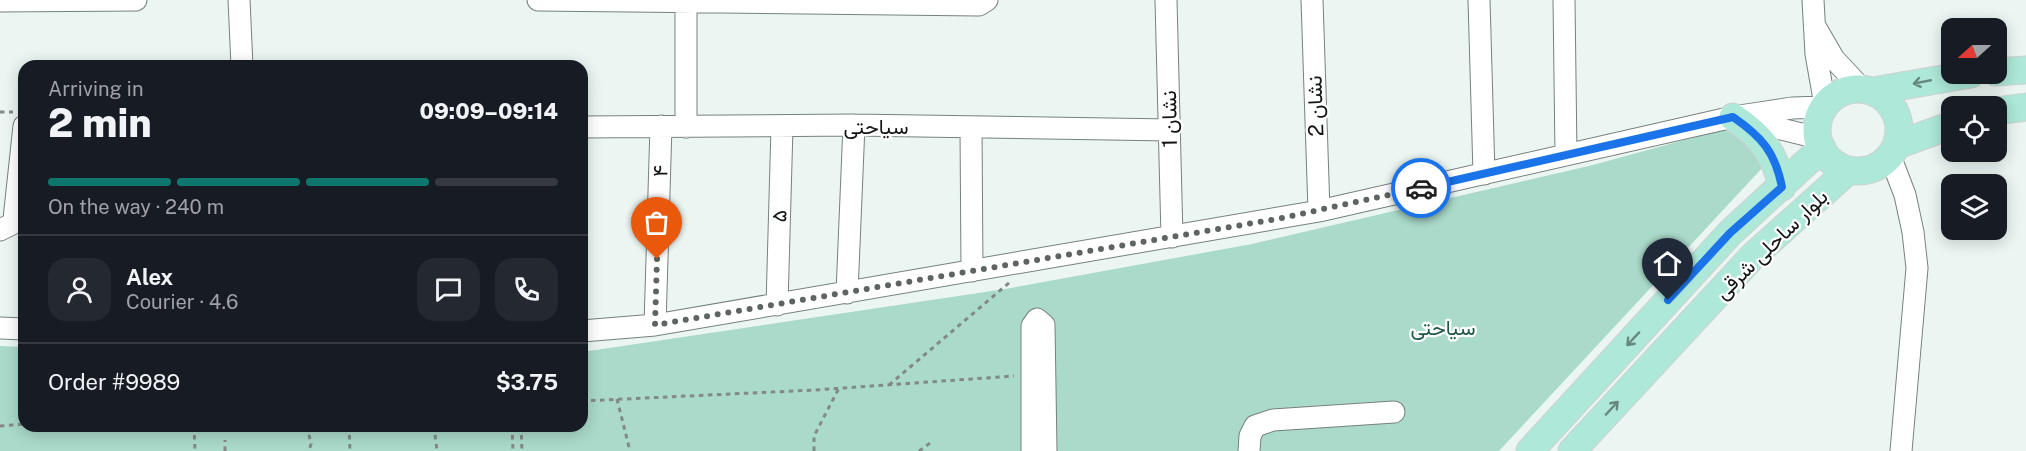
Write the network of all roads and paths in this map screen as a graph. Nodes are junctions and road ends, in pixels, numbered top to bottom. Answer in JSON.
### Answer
{"nodes":[{"id":1,"x":50,"y":0,"type":"edge"},
{"id":2,"x":136,"y":0,"type":"edge"},
{"id":3,"x":239,"y":0,"type":"edge"},
{"id":4,"x":538,"y":0,"type":"edge"},
{"id":5,"x":987,"y":0,"type":"edge"},
{"id":6,"x":1166,"y":0,"type":"edge"},
{"id":7,"x":1312,"y":0,"type":"edge"},
{"id":8,"x":1479,"y":0,"type":"edge"},
{"id":9,"x":1564,"y":0,"type":"edge"},
{"id":10,"x":1814,"y":0,"type":"edge"},
{"id":11,"x":0,"y":1,"type":"edge"},
{"id":12,"x":686,"y":1,"type":"edge"},
{"id":13,"x":838,"y":1,"type":"edge"},
{"id":14,"x":1814,"y":24,"type":"junction"},
{"id":15,"x":242,"y":60,"type":"edge"},
{"id":16,"x":2026,"y":70,"type":"edge"},
{"id":17,"x":2007,"y":71,"type":"edge"},
{"id":18,"x":1941,"y":79,"type":"edge"},
{"id":19,"x":1868,"y":90,"type":"junction"},
{"id":20,"x":1825,"y":106,"type":"junction"},
{"id":21,"x":2026,"y":107,"type":"edge"},
{"id":22,"x":2007,"y":110,"type":"edge"},
{"id":23,"x":1733,"y":117,"type":"junction"},
{"id":24,"x":854,"y":125,"type":"junction"},
{"id":25,"x":661,"y":126,"type":"junction"},
{"id":26,"x":588,"y":127,"type":"edge"},
{"id":27,"x":686,"y":127,"type":"junction"},
{"id":28,"x":782,"y":127,"type":"junction"},
{"id":29,"x":971,"y":127,"type":"junction"},
{"id":30,"x":1170,"y":130,"type":"junction"},
{"id":31,"x":1941,"y":130,"type":"edge"},
{"id":32,"x":1820,"y":143,"type":"junction"},
{"id":33,"x":1893,"y":150,"type":"junction"},
{"id":34,"x":1566,"y":155,"type":"junction"},
{"id":35,"x":1849,"y":170,"type":"junction"},
{"id":36,"x":1484,"y":174,"type":"junction"},
{"id":37,"x":18,"y":182,"type":"edge"},
{"id":38,"x":1782,"y":187,"type":"junction"},
{"id":39,"x":1319,"y":211,"type":"junction"},
{"id":40,"x":0,"y":230,"type":"edge"},
{"id":41,"x":1172,"y":237,"type":"junction"},
{"id":42,"x":1036,"y":260,"type":"junction"},
{"id":43,"x":972,"y":271,"type":"junction"},
{"id":44,"x":847,"y":293,"type":"junction"},
{"id":45,"x":777,"y":305,"type":"junction"},
{"id":46,"x":655,"y":325,"type":"junction"},
{"id":47,"x":0,"y":328,"type":"edge"},
{"id":48,"x":18,"y":328,"type":"edge"},
{"id":49,"x":588,"y":331,"type":"edge"},
{"id":50,"x":1032,"y":375,"type":"junction"},
{"id":51,"x":889,"y":385,"type":"junction"},
{"id":52,"x":839,"y":388,"type":"junction"},
{"id":53,"x":617,"y":399,"type":"junction"},
{"id":54,"x":588,"y":401,"type":"edge"},
{"id":55,"x":1394,"y":412,"type":"dead end"},
{"id":56,"x":18,"y":424,"type":"edge"},
{"id":57,"x":0,"y":426,"type":"edge"},
{"id":58,"x":194,"y":432,"type":"edge"},
{"id":59,"x":308,"y":432,"type":"edge"},
{"id":60,"x":350,"y":432,"type":"edge"},
{"id":61,"x":435,"y":432,"type":"edge"},
{"id":62,"x":512,"y":432,"type":"edge"},
{"id":63,"x":521,"y":432,"type":"edge"},
{"id":64,"x":225,"y":440,"type":"dead end"},
{"id":65,"x":933,"y":441,"type":"dead end"},
{"id":66,"x":195,"y":451,"type":"edge"},
{"id":67,"x":225,"y":451,"type":"edge"},
{"id":68,"x":309,"y":451,"type":"edge"},
{"id":69,"x":350,"y":451,"type":"edge"},
{"id":70,"x":437,"y":451,"type":"edge"},
{"id":71,"x":513,"y":451,"type":"edge"},
{"id":72,"x":522,"y":451,"type":"edge"},
{"id":73,"x":630,"y":451,"type":"edge"},
{"id":74,"x":814,"y":451,"type":"edge"},
{"id":75,"x":919,"y":451,"type":"edge"},
{"id":76,"x":1032,"y":451,"type":"edge"},
{"id":77,"x":1046,"y":451,"type":"edge"},
{"id":78,"x":1249,"y":451,"type":"edge"},
{"id":79,"x":1530,"y":451,"type":"edge"},
{"id":80,"x":1572,"y":451,"type":"edge"},
{"id":81,"x":1900,"y":451,"type":"edge"}],
"edges":[{"from":1,"to":2,"type":"street"},
{"from":1,"to":11,"type":"street"},
{"from":3,"to":15,"type":"street"},
{"from":4,"to":12,"type":"street"},
{"from":5,"to":13,"type":"street"},
{"from":6,"to":30,"type":"street","name":"نشان 1"},
{"from":7,"to":39,"type":"street","name":"نشان 2"},
{"from":8,"to":36,"type":"street"},
{"from":9,"to":34,"type":"street"},
{"from":10,"to":14,"type":"street"},
{"from":12,"to":13,"type":"street"},
{"from":12,"to":27,"type":"street"},
{"from":14,"to":19,"type":"street"},
{"from":14,"to":20,"type":"street"},
{"from":16,"to":17,"type":"main road"},
{"from":18,"to":19,"type":"main road","one_way":true},
{"from":19,"to":20,"type":"main road"},
{"from":19,"to":33,"type":"main road"},
{"from":20,"to":23,"type":"street"},
{"from":20,"to":32,"type":"main road"},
{"from":21,"to":22,"type":"main road"},
{"from":23,"to":32,"type":"street"},
{"from":23,"to":34,"type":"street"},
{"from":23,"to":38,"type":"main road"},
{"from":24,"to":28,"type":"street","name":"سیاحتی"},
{"from":24,"to":29,"type":"street","name":"سیاحتی"},
{"from":24,"to":44,"type":"street"},
{"from":25,"to":26,"type":"street","name":"سیاحتی"},
{"from":25,"to":27,"type":"street","name":"سیاحتی"},
{"from":25,"to":46,"type":"street","name":"۴"},
{"from":27,"to":28,"type":"street","name":"سیاحتی"},
{"from":28,"to":45,"type":"street","name":"۵"},
{"from":29,"to":30,"type":"street","name":"سیاحتی"},
{"from":29,"to":43,"type":"street"},
{"from":30,"to":41,"type":"street","name":"نشان 1"},
{"from":31,"to":33,"type":"main road"},
{"from":32,"to":35,"type":"main road"},
{"from":32,"to":38,"type":"main road","name":"بلوار ساحلی شرقی"},
{"from":33,"to":35,"type":"main road"},
{"from":33,"to":81,"type":"street"},
{"from":34,"to":36,"type":"street"},
{"from":80,"to":35,"type":"main road","name":"بلوار ساحلی شرقی","one_way":true},
{"from":36,"to":39,"type":"street"},
{"from":37,"to":40,"type":"street"},
{"from":38,"to":79,"type":"main road","name":"بلوار ساحلی شرقی","one_way":true},
{"from":39,"to":41,"type":"street"},
{"from":41,"to":42,"type":"street"},
{"from":42,"to":43,"type":"street"},
{"from":42,"to":51,"type":"path"},
{"from":43,"to":44,"type":"street"},
{"from":44,"to":45,"type":"street"},
{"from":45,"to":46,"type":"street"},
{"from":46,"to":49,"type":"street"},
{"from":47,"to":48,"type":"street"},
{"from":50,"to":51,"type":"path"},
{"from":50,"to":76,"type":"street"},
{"from":50,"to":77,"type":"street"},
{"from":51,"to":52,"type":"path"},
{"from":52,"to":53,"type":"path"},
{"from":52,"to":74,"type":"path"},
{"from":53,"to":54,"type":"path"},
{"from":53,"to":73,"type":"path"},
{"from":55,"to":78,"type":"street"},
{"from":56,"to":57,"type":"path"},
{"from":58,"to":66,"type":"path"},
{"from":59,"to":68,"type":"path"},
{"from":60,"to":69,"type":"path"},
{"from":61,"to":70,"type":"path"},
{"from":62,"to":71,"type":"path"},
{"from":63,"to":72,"type":"path"},
{"from":64,"to":67,"type":"path"},
{"from":65,"to":75,"type":"path"}]}
